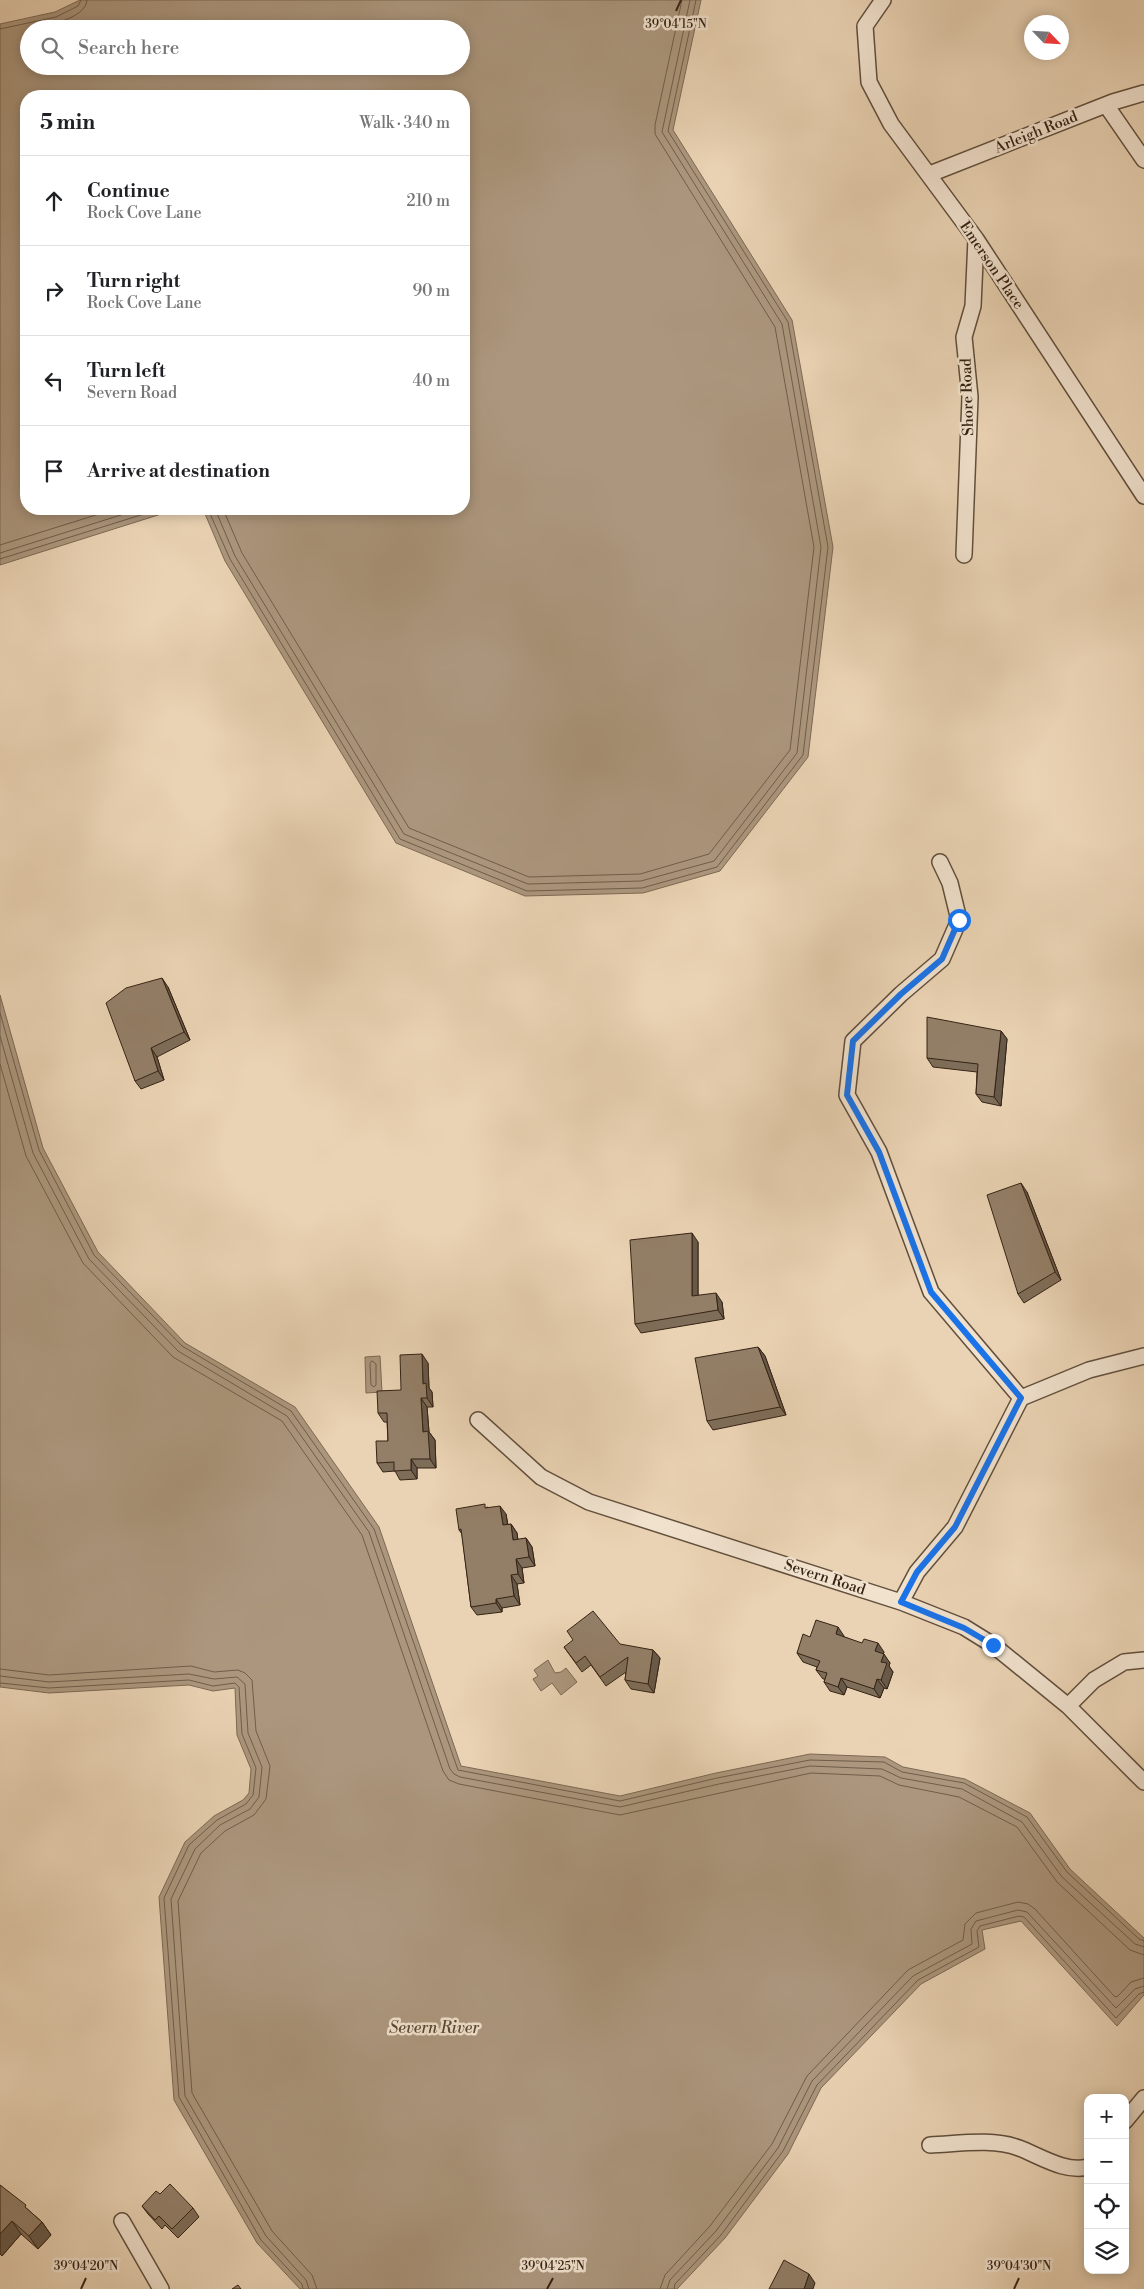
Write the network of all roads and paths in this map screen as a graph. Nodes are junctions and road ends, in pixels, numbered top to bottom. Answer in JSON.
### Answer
{"nodes":[{"id":1,"x":883,"y":0,"type":"edge"},
{"id":2,"x":1144,"y":93,"type":"edge"},
{"id":3,"x":1106,"y":105,"type":"junction"},
{"id":4,"x":1144,"y":160,"type":"edge"},
{"id":5,"x":930,"y":174,"type":"junction"},
{"id":6,"x":976,"y":239,"type":"junction"},
{"id":7,"x":1144,"y":496,"type":"edge"},
{"id":8,"x":964,"y":555,"type":"dead end"},
{"id":9,"x":940,"y":862,"type":"dead end"},
{"id":10,"x":1144,"y":1356,"type":"edge"},
{"id":11,"x":1021,"y":1398,"type":"junction"},
{"id":12,"x":478,"y":1420,"type":"dead end"},
{"id":13,"x":901,"y":1602,"type":"junction"},
{"id":14,"x":1144,"y":1660,"type":"edge"},
{"id":15,"x":1068,"y":1706,"type":"junction"},
{"id":16,"x":1144,"y":1782,"type":"edge"},
{"id":17,"x":1144,"y":2098,"type":"edge"},
{"id":18,"x":1129,"y":2116,"type":"edge"},
{"id":19,"x":930,"y":2145,"type":"dead end"},
{"id":20,"x":1084,"y":2168,"type":"edge"},
{"id":21,"x":122,"y":2221,"type":"dead end"},
{"id":22,"x":161,"y":2289,"type":"edge"}],
"edges":[{"from":1,"to":5,"type":"street","name":"Emerson Place"},
{"from":2,"to":3,"type":"street","name":"Arleigh Road"},
{"from":3,"to":4,"type":"street"},
{"from":3,"to":5,"type":"street","name":"Arleigh Road"},
{"from":5,"to":6,"type":"street","name":"Emerson Place"},
{"from":6,"to":7,"type":"street","name":"Emerson Place"},
{"from":6,"to":8,"type":"street","name":"Shore Road"},
{"from":9,"to":11,"type":"street"},
{"from":10,"to":11,"type":"street"},
{"from":11,"to":13,"type":"street"},
{"from":12,"to":13,"type":"street","name":"Severn Road"},
{"from":13,"to":15,"type":"street","name":"Severn Road"},
{"from":14,"to":15,"type":"street"},
{"from":15,"to":16,"type":"street","name":"Severn Road"},
{"from":17,"to":18,"type":"street"},
{"from":19,"to":20,"type":"street"},
{"from":21,"to":22,"type":"street"}]}
